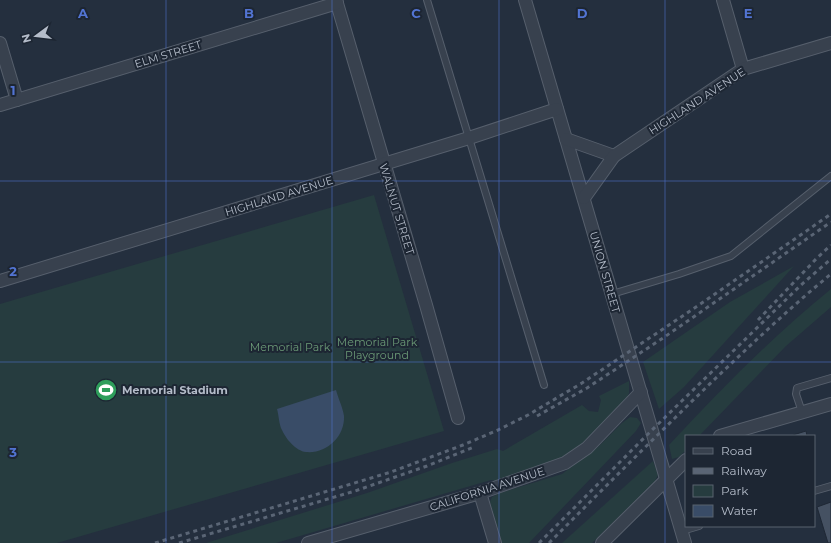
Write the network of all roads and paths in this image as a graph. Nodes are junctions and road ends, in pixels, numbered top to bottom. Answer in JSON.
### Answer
{"nodes":[{"id":1,"x":427,"y":0,"type":"edge"},
{"id":2,"x":525,"y":0,"type":"edge"},
{"id":3,"x":723,"y":0,"type":"edge"},
{"id":4,"x":336,"y":2,"type":"edge"},
{"id":5,"x":0,"y":42,"type":"edge"},
{"id":6,"x":831,"y":43,"type":"edge"},
{"id":7,"x":743,"y":69,"type":"junction"},
{"id":8,"x":17,"y":100,"type":"junction"},
{"id":9,"x":0,"y":105,"type":"edge"},
{"id":10,"x":557,"y":109,"type":"junction"},
{"id":11,"x":468,"y":138,"type":"junction"},
{"id":12,"x":566,"y":139,"type":"junction"},
{"id":13,"x":614,"y":156,"type":"junction"},
{"id":14,"x":384,"y":164,"type":"junction"},
{"id":15,"x":831,"y":176,"type":"edge"},
{"id":16,"x":584,"y":198,"type":"junction"},
{"id":17,"x":0,"y":281,"type":"edge"},
{"id":18,"x":612,"y":294,"type":"junction"},
{"id":19,"x":831,"y":378,"type":"edge"},
{"id":20,"x":544,"y":385,"type":"dead end"},
{"id":21,"x":641,"y":392,"type":"junction"},
{"id":22,"x":831,"y":404,"type":"edge"},
{"id":23,"x":802,"y":412,"type":"junction"},
{"id":24,"x":458,"y":418,"type":"dead end"},
{"id":25,"x":723,"y":435,"type":"edge"},
{"id":26,"x":685,"y":461,"type":"edge"},
{"id":27,"x":667,"y":480,"type":"junction"},
{"id":28,"x":831,"y":486,"type":"edge"},
{"id":29,"x":815,"y":491,"type":"edge"},
{"id":30,"x":480,"y":493,"type":"junction"},
{"id":31,"x":695,"y":527,"type":"edge"},
{"id":32,"x":682,"y":531,"type":"junction"},
{"id":33,"x":310,"y":543,"type":"edge"},
{"id":34,"x":494,"y":543,"type":"edge"},
{"id":35,"x":602,"y":543,"type":"edge"},
{"id":36,"x":685,"y":543,"type":"edge"}],
"edges":[{"from":1,"to":11,"type":"lane"},
{"from":2,"to":10,"type":"street","name":"UNION STREET"},
{"from":3,"to":7,"type":"street"},
{"from":4,"to":8,"type":"street","name":"ELM STREET"},
{"from":4,"to":14,"type":"street","name":"WALNUT STREET"},
{"from":5,"to":8,"type":"street"},
{"from":6,"to":7,"type":"street","name":"HIGHLAND AVENUE"},
{"from":7,"to":13,"type":"street","name":"HIGHLAND AVENUE"},
{"from":8,"to":9,"type":"street","name":"ELM STREET"},
{"from":10,"to":11,"type":"street","name":"HIGHLAND AVENUE"},
{"from":10,"to":12,"type":"street","name":"UNION STREET"},
{"from":11,"to":14,"type":"street","name":"HIGHLAND AVENUE"},
{"from":11,"to":20,"type":"lane"},
{"from":12,"to":13,"type":"street"},
{"from":12,"to":16,"type":"street","name":"UNION STREET"},
{"from":13,"to":16,"type":"street","name":"HIGHLAND AVENUE"},
{"from":14,"to":17,"type":"street","name":"HIGHLAND AVENUE"},
{"from":14,"to":24,"type":"street","name":"WALNUT STREET"},
{"from":15,"to":18,"type":"lane"},
{"from":16,"to":18,"type":"street","name":"UNION STREET"},
{"from":18,"to":21,"type":"street","name":"UNION STREET"},
{"from":19,"to":23,"type":"lane"},
{"from":21,"to":27,"type":"street","name":"UNION STREET"},
{"from":21,"to":30,"type":"street","name":"CALIFORNIA AVENUE"},
{"from":22,"to":23,"type":"street"},
{"from":23,"to":25,"type":"street"},
{"from":26,"to":27,"type":"street"},
{"from":27,"to":32,"type":"street","name":"UNION STREET"},
{"from":27,"to":35,"type":"street"},
{"from":28,"to":29,"type":"lane"},
{"from":30,"to":33,"type":"street","name":"CALIFORNIA AVENUE"},
{"from":30,"to":34,"type":"street"},
{"from":31,"to":32,"type":"lane"},
{"from":32,"to":36,"type":"street","name":"UNION STREET"}]}
